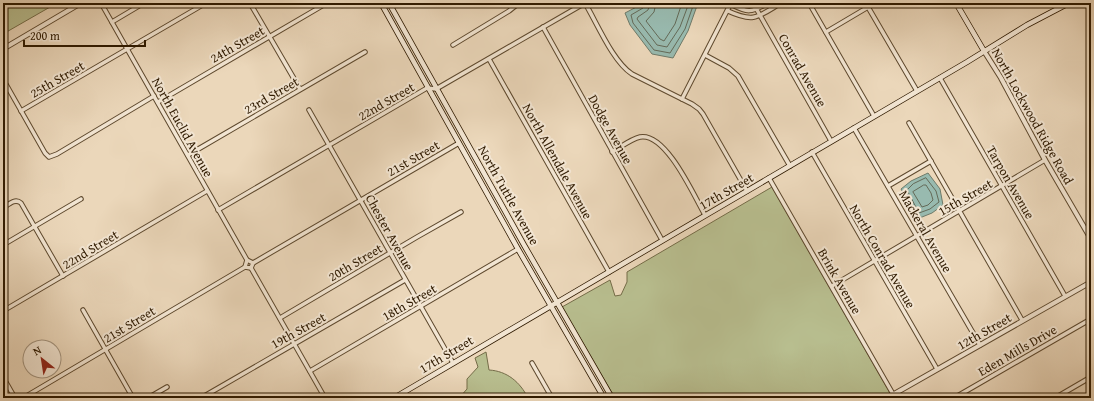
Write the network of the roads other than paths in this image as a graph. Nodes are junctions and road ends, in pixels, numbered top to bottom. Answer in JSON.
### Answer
{"nodes":[{"id":1,"x":81,"y":3,"type":"edge"},
{"id":2,"x":101,"y":3,"type":"edge"},
{"id":3,"x":144,"y":3,"type":"edge"},
{"id":4,"x":206,"y":3,"type":"edge"},
{"id":5,"x":250,"y":3,"type":"edge"},
{"id":6,"x":326,"y":3,"type":"edge"},
{"id":7,"x":381,"y":3,"type":"edge"},
{"id":8,"x":388,"y":3,"type":"edge"},
{"id":9,"x":519,"y":3,"type":"edge"},
{"id":10,"x":585,"y":3,"type":"edge"},
{"id":11,"x":768,"y":3,"type":"edge"},
{"id":12,"x":781,"y":3,"type":"edge"},
{"id":13,"x":809,"y":3,"type":"edge"},
{"id":14,"x":875,"y":3,"type":"edge"},
{"id":15,"x":956,"y":3,"type":"edge"},
{"id":16,"x":1069,"y":3,"type":"edge"},
{"id":17,"x":731,"y":4,"type":"edge"},
{"id":18,"x":868,"y":7,"type":"junction"},
{"id":19,"x":757,"y":10,"type":"junction"},
{"id":20,"x":728,"y":11,"type":"junction"},
{"id":21,"x":760,"y":15,"type":"junction"},
{"id":22,"x":112,"y":22,"type":"junction"},
{"id":23,"x":543,"y":27,"type":"junction"},
{"id":24,"x":826,"y":32,"type":"junction"},
{"id":25,"x":269,"y":37,"type":"junction"},
{"id":26,"x":453,"y":45,"type":"dead end"},
{"id":27,"x":3,"y":49,"type":"edge"},
{"id":28,"x":128,"y":49,"type":"junction"},
{"id":29,"x":984,"y":51,"type":"junction"},
{"id":30,"x":365,"y":52,"type":"dead end"},
{"id":31,"x":705,"y":55,"type":"junction"},
{"id":32,"x":489,"y":59,"type":"junction"},
{"id":33,"x":940,"y":78,"type":"junction"},
{"id":34,"x":3,"y":79,"type":"edge"},
{"id":35,"x":428,"y":88,"type":"junction"},
{"id":36,"x":300,"y":89,"type":"junction"},
{"id":37,"x":436,"y":89,"type":"junction"},
{"id":38,"x":917,"y":91,"type":"junction"},
{"id":39,"x":154,"y":96,"type":"junction"},
{"id":40,"x":682,"y":99,"type":"junction"},
{"id":41,"x":158,"y":102,"type":"junction"},
{"id":42,"x":309,"y":110,"type":"dead end"},
{"id":43,"x":21,"y":111,"type":"junction"},
{"id":44,"x":874,"y":116,"type":"junction"},
{"id":45,"x":909,"y":123,"type":"dead end"},
{"id":46,"x":854,"y":128,"type":"junction"},
{"id":47,"x":832,"y":141,"type":"junction"},
{"id":48,"x":459,"y":143,"type":"junction"},
{"id":49,"x":329,"y":145,"type":"junction"},
{"id":50,"x":612,"y":152,"type":"junction"},
{"id":51,"x":812,"y":152,"type":"junction"},
{"id":52,"x":188,"y":155,"type":"junction"},
{"id":53,"x":1045,"y":160,"type":"junction"},
{"id":54,"x":931,"y":161,"type":"junction"},
{"id":55,"x":790,"y":166,"type":"junction"},
{"id":56,"x":769,"y":178,"type":"junction"},
{"id":57,"x":888,"y":186,"type":"junction"},
{"id":58,"x":1002,"y":186,"type":"junction"},
{"id":59,"x":207,"y":191,"type":"junction"},
{"id":60,"x":747,"y":191,"type":"junction"},
{"id":61,"x":81,"y":198,"type":"dead end"},
{"id":62,"x":360,"y":200,"type":"junction"},
{"id":63,"x":3,"y":208,"type":"edge"},
{"id":64,"x":218,"y":210,"type":"junction"},
{"id":65,"x":960,"y":211,"type":"junction"},
{"id":66,"x":461,"y":212,"type":"dead end"},
{"id":67,"x":705,"y":215,"type":"junction"},
{"id":68,"x":34,"y":226,"type":"junction"},
{"id":69,"x":917,"y":236,"type":"junction"},
{"id":70,"x":1091,"y":239,"type":"edge"},
{"id":71,"x":662,"y":240,"type":"junction"},
{"id":72,"x":3,"y":245,"type":"edge"},
{"id":73,"x":518,"y":249,"type":"junction"},
{"id":74,"x":390,"y":253,"type":"junction"},
{"id":75,"x":247,"y":260,"type":"junction"},
{"id":76,"x":874,"y":261,"type":"junction"},
{"id":77,"x":253,"y":263,"type":"junction"},
{"id":78,"x":245,"y":267,"type":"junction"},
{"id":79,"x":251,"y":268,"type":"junction"},
{"id":80,"x":609,"y":272,"type":"junction"},
{"id":81,"x":63,"y":276,"type":"junction"},
{"id":82,"x":406,"y":280,"type":"junction"},
{"id":83,"x":1091,"y":282,"type":"edge"},
{"id":84,"x":832,"y":286,"type":"junction"},
{"id":85,"x":1065,"y":296,"type":"junction"},
{"id":86,"x":557,"y":302,"type":"junction"},
{"id":87,"x":550,"y":305,"type":"junction"},
{"id":88,"x":421,"y":307,"type":"junction"},
{"id":89,"x":83,"y":310,"type":"dead end"},
{"id":90,"x":3,"y":311,"type":"edge"},
{"id":91,"x":280,"y":318,"type":"junction"},
{"id":92,"x":1091,"y":319,"type":"edge"},
{"id":93,"x":1022,"y":320,"type":"junction"},
{"id":94,"x":295,"y":344,"type":"junction"},
{"id":95,"x":980,"y":344,"type":"junction"},
{"id":96,"x":105,"y":350,"type":"junction"},
{"id":97,"x":453,"y":363,"type":"junction"},
{"id":98,"x":532,"y":363,"type":"dead end"},
{"id":99,"x":936,"y":369,"type":"junction"},
{"id":100,"x":310,"y":371,"type":"junction"},
{"id":101,"x":3,"y":377,"type":"edge"},
{"id":102,"x":1091,"y":377,"type":"edge"},
{"id":103,"x":166,"y":387,"type":"dead end"},
{"id":104,"x":893,"y":394,"type":"junction"},
{"id":105,"x":16,"y":398,"type":"edge"},
{"id":106,"x":23,"y":398,"type":"edge"},
{"id":107,"x":133,"y":398,"type":"edge"},
{"id":108,"x":148,"y":398,"type":"edge"},
{"id":109,"x":201,"y":398,"type":"edge"},
{"id":110,"x":325,"y":398,"type":"edge"},
{"id":111,"x":394,"y":398,"type":"edge"},
{"id":112,"x":552,"y":398,"type":"edge"},
{"id":113,"x":604,"y":398,"type":"edge"},
{"id":114,"x":612,"y":398,"type":"edge"},
{"id":115,"x":887,"y":398,"type":"edge"},
{"id":116,"x":954,"y":398,"type":"edge"},
{"id":117,"x":1055,"y":398,"type":"edge"}],
"edges":[{"from":1,"to":27,"type":"street"},
{"from":2,"to":22,"type":"street","name":"North Euclid Avenue"},
{"from":3,"to":22,"type":"street"},
{"from":4,"to":28,"type":"street","name":"25th Street"},
{"from":5,"to":25,"type":"street"},
{"from":6,"to":25,"type":"street","name":"24th Street"},
{"from":7,"to":35,"type":"main road","name":"North Tuttle Avenue"},
{"from":8,"to":37,"type":"main road","name":"North Tuttle Avenue"},
{"from":9,"to":26,"type":"street"},
{"from":10,"to":23,"type":"street","name":"22nd Street"},
{"from":10,"to":40,"type":"street"},
{"from":11,"to":19,"type":"street"},
{"from":12,"to":21,"type":"street"},
{"from":13,"to":24,"type":"street"},
{"from":14,"to":18,"type":"street"},
{"from":15,"to":29,"type":"main road","name":"North Lockwood Ridge Road"},
{"from":16,"to":29,"type":"main road","name":"17th Street"},
{"from":17,"to":19,"type":"street"},
{"from":17,"to":20,"type":"street"},
{"from":18,"to":24,"type":"street"},
{"from":18,"to":38,"type":"street"},
{"from":19,"to":21,"type":"street","name":"Conrad Avenue"},
{"from":20,"to":21,"type":"street"},
{"from":20,"to":31,"type":"street"},
{"from":21,"to":47,"type":"street","name":"Conrad Avenue"},
{"from":22,"to":28,"type":"street","name":"North Euclid Avenue"},
{"from":23,"to":32,"type":"street","name":"22nd Street"},
{"from":23,"to":50,"type":"street","name":"Dodge Avenue"},
{"from":24,"to":44,"type":"street"},
{"from":25,"to":36,"type":"street"},
{"from":25,"to":41,"type":"street","name":"24th Street"},
{"from":28,"to":39,"type":"street","name":"North Euclid Avenue"},
{"from":28,"to":43,"type":"street","name":"25th Street"},
{"from":29,"to":33,"type":"main road","name":"17th Street"},
{"from":29,"to":53,"type":"street","name":"North Lockwood Ridge Road"},
{"from":30,"to":36,"type":"street","name":"23rd Street"},
{"from":31,"to":40,"type":"street"},
{"from":31,"to":55,"type":"street"},
{"from":32,"to":37,"type":"street","name":"22nd Street"},
{"from":32,"to":80,"type":"street","name":"North Allendale Avenue"},
{"from":33,"to":38,"type":"main road","name":"17th Street"},
{"from":33,"to":58,"type":"street","name":"Tarpon Avenue"},
{"from":34,"to":43,"type":"street"},
{"from":35,"to":37,"type":"street","name":"22nd Street"},
{"from":35,"to":48,"type":"main road","name":"North Tuttle Avenue"},
{"from":35,"to":49,"type":"street","name":"22nd Street"},
{"from":36,"to":52,"type":"street","name":"23rd Street"},
{"from":37,"to":86,"type":"main road","name":"North Tuttle Avenue"},
{"from":38,"to":44,"type":"main road","name":"17th Street"},
{"from":39,"to":41,"type":"street","name":"North Euclid Avenue"},
{"from":39,"to":43,"type":"street"},
{"from":40,"to":60,"type":"street"},
{"from":41,"to":52,"type":"street","name":"North Euclid Avenue"},
{"from":42,"to":49,"type":"street","name":"Chester Avenue"},
{"from":44,"to":46,"type":"main road","name":"17th Street"},
{"from":45,"to":54,"type":"street"},
{"from":46,"to":47,"type":"main road","name":"17th Street"},
{"from":46,"to":57,"type":"street","name":"Mackeral Avenue"},
{"from":47,"to":51,"type":"main road","name":"17th Street"},
{"from":48,"to":62,"type":"street","name":"21st Street"},
{"from":48,"to":73,"type":"main road","name":"North Tuttle Avenue"},
{"from":49,"to":62,"type":"street","name":"Chester Avenue"},
{"from":49,"to":64,"type":"street","name":"22nd Street"},
{"from":50,"to":67,"type":"street"},
{"from":50,"to":71,"type":"street","name":"Dodge Avenue"},
{"from":51,"to":55,"type":"main road","name":"17th Street"},
{"from":51,"to":76,"type":"street","name":"North Conrad Avenue"},
{"from":52,"to":59,"type":"street","name":"North Euclid Avenue"},
{"from":53,"to":58,"type":"street","name":"15th Street"},
{"from":53,"to":70,"type":"street","name":"North Lockwood Ridge Road"},
{"from":54,"to":57,"type":"street"},
{"from":54,"to":65,"type":"street"},
{"from":55,"to":56,"type":"main road","name":"17th Street"},
{"from":56,"to":60,"type":"main road","name":"17th Street"},
{"from":56,"to":84,"type":"street","name":"Brink Avenue"},
{"from":57,"to":69,"type":"street","name":"Mackeral Avenue"},
{"from":58,"to":65,"type":"street","name":"15th Street"},
{"from":58,"to":85,"type":"street","name":"Tarpon Avenue"},
{"from":59,"to":64,"type":"street","name":"North Euclid Avenue"},
{"from":59,"to":81,"type":"street","name":"22nd Street"},
{"from":60,"to":67,"type":"main road","name":"17th Street"},
{"from":61,"to":68,"type":"street"},
{"from":62,"to":74,"type":"street","name":"Chester Avenue"},
{"from":62,"to":77,"type":"street","name":"21st Street"},
{"from":63,"to":68,"type":"street"},
{"from":64,"to":75,"type":"street","name":"North Euclid Avenue"},
{"from":65,"to":69,"type":"street","name":"15th Street"},
{"from":65,"to":93,"type":"street"},
{"from":66,"to":74,"type":"street","name":"20th Street"},
{"from":67,"to":71,"type":"main road","name":"17th Street"},
{"from":68,"to":72,"type":"street"},
{"from":68,"to":81,"type":"street"},
{"from":69,"to":76,"type":"street","name":"15th Street"},
{"from":69,"to":95,"type":"street","name":"Mackeral Avenue"},
{"from":71,"to":80,"type":"main road","name":"17th Street"},
{"from":73,"to":87,"type":"main road","name":"North Tuttle Avenue"},
{"from":73,"to":88,"type":"street","name":"18th Street"},
{"from":74,"to":82,"type":"street","name":"Chester Avenue"},
{"from":74,"to":91,"type":"street","name":"20th Street"},
{"from":75,"to":77,"type":"street"},
{"from":75,"to":78,"type":"street"},
{"from":76,"to":84,"type":"street","name":"15th Street"},
{"from":76,"to":99,"type":"street","name":"North Conrad Avenue"},
{"from":77,"to":79,"type":"street"},
{"from":78,"to":79,"type":"street"},
{"from":78,"to":96,"type":"street","name":"21st Street"},
{"from":79,"to":91,"type":"street"},
{"from":80,"to":86,"type":"main road","name":"17th Street"},
{"from":81,"to":90,"type":"street","name":"22nd Street"},
{"from":82,"to":88,"type":"street","name":"Chester Avenue"},
{"from":82,"to":94,"type":"street","name":"19th Street"},
{"from":83,"to":85,"type":"street","name":"12th Street"},
{"from":84,"to":104,"type":"street","name":"Brink Avenue"},
{"from":85,"to":93,"type":"street","name":"12th Street"},
{"from":86,"to":87,"type":"main road","name":"17th Street"},
{"from":86,"to":114,"type":"main road","name":"North Tuttle Avenue"},
{"from":87,"to":97,"type":"main road","name":"17th Street"},
{"from":87,"to":113,"type":"main road","name":"North Tuttle Avenue"},
{"from":88,"to":97,"type":"street","name":"Chester Avenue"},
{"from":88,"to":100,"type":"street","name":"18th Street"},
{"from":89,"to":96,"type":"street"},
{"from":91,"to":94,"type":"street"},
{"from":92,"to":116,"type":"street","name":"Eden Mills Drive"},
{"from":93,"to":95,"type":"street","name":"12th Street"},
{"from":94,"to":100,"type":"street"},
{"from":94,"to":109,"type":"street","name":"19th Street"},
{"from":95,"to":99,"type":"street","name":"12th Street"},
{"from":96,"to":106,"type":"street","name":"21st Street"},
{"from":96,"to":107,"type":"street"},
{"from":97,"to":111,"type":"main road","name":"17th Street"},
{"from":98,"to":112,"type":"street"},
{"from":99,"to":104,"type":"street","name":"12th Street"},
{"from":100,"to":110,"type":"street"},
{"from":101,"to":105,"type":"street"},
{"from":102,"to":117,"type":"street"},
{"from":103,"to":108,"type":"street"},
{"from":104,"to":115,"type":"street","name":"12th Street"}]}
